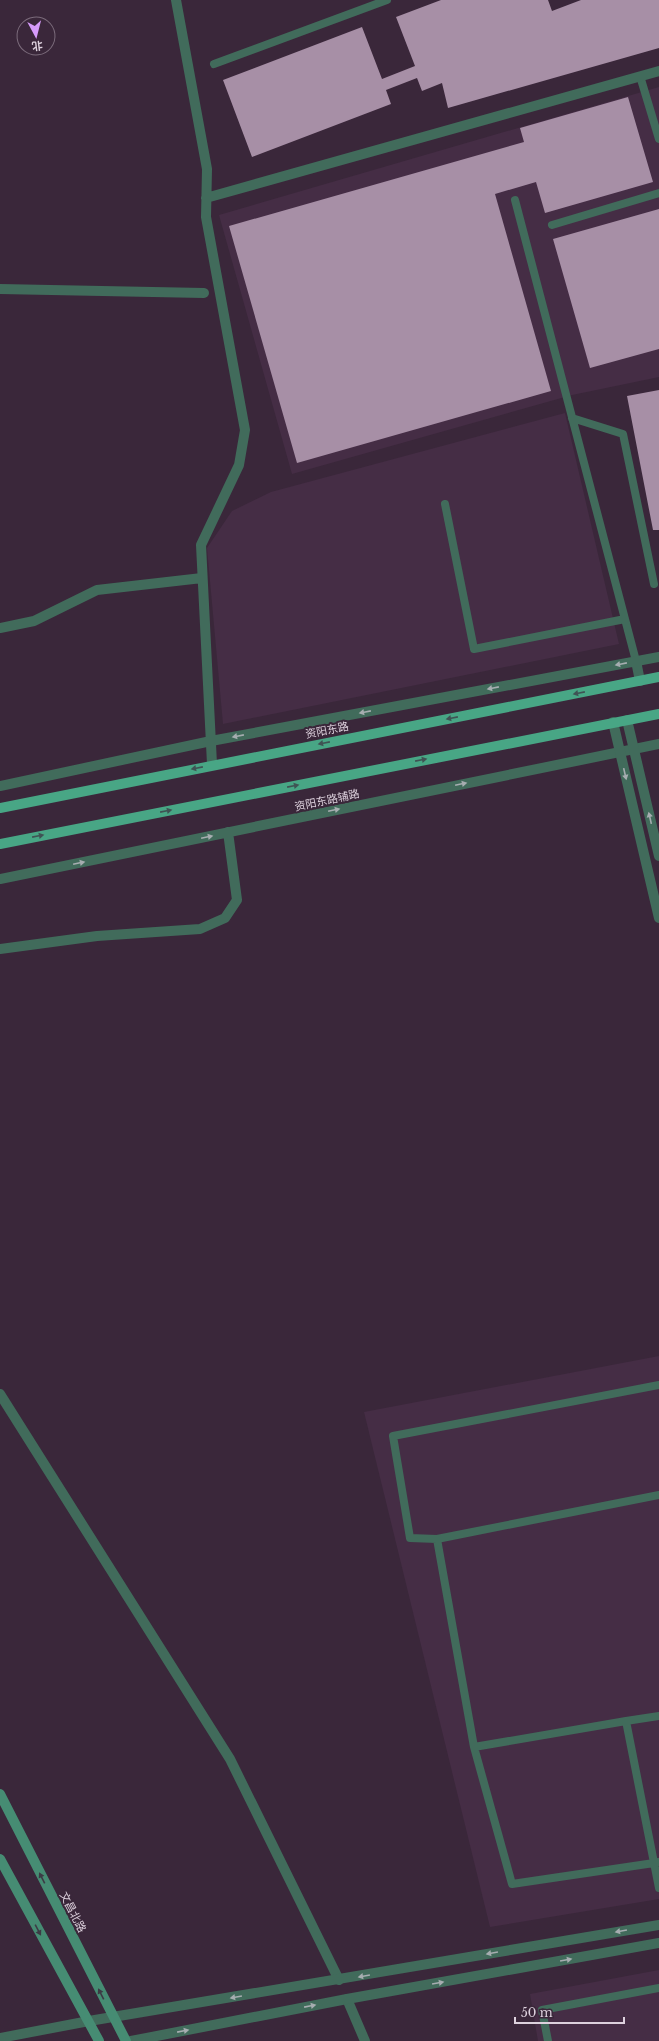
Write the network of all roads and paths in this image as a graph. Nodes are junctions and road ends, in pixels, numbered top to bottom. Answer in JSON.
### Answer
{"nodes":[{"id":1,"x":176,"y":0,"type":"edge"},
{"id":2,"x":387,"y":0,"type":"edge"},
{"id":3,"x":214,"y":64,"type":"dead end"},
{"id":4,"x":659,"y":71,"type":"edge"},
{"id":5,"x":640,"y":76,"type":"junction"},
{"id":6,"x":659,"y":139,"type":"edge"},
{"id":7,"x":659,"y":193,"type":"edge"},
{"id":8,"x":206,"y":198,"type":"junction"},
{"id":9,"x":515,"y":200,"type":"dead end"},
{"id":10,"x":552,"y":225,"type":"dead end"},
{"id":11,"x":0,"y":289,"type":"edge"},
{"id":12,"x":204,"y":293,"type":"dead end"},
{"id":13,"x":572,"y":418,"type":"junction"},
{"id":14,"x":445,"y":504,"type":"dead end"},
{"id":15,"x":202,"y":578,"type":"junction"},
{"id":16,"x":654,"y":584,"type":"dead end"},
{"id":17,"x":625,"y":619,"type":"junction"},
{"id":18,"x":0,"y":628,"type":"edge"},
{"id":19,"x":659,"y":656,"type":"edge"},
{"id":20,"x":636,"y":661,"type":"junction"},
{"id":21,"x":659,"y":678,"type":"edge"},
{"id":22,"x":640,"y":681,"type":"junction"},
{"id":23,"x":659,"y":714,"type":"edge"},
{"id":24,"x":627,"y":720,"type":"junction"},
{"id":25,"x":613,"y":722,"type":"junction"},
{"id":26,"x":211,"y":741,"type":"junction"},
{"id":27,"x":659,"y":744,"type":"edge"},
{"id":28,"x":634,"y":749,"type":"junction"},
{"id":29,"x":620,"y":752,"type":"junction"},
{"id":30,"x":212,"y":764,"type":"junction"},
{"id":31,"x":0,"y":786,"type":"edge"},
{"id":32,"x":0,"y":808,"type":"edge"},
{"id":33,"x":228,"y":832,"type":"junction"},
{"id":34,"x":0,"y":844,"type":"edge"},
{"id":35,"x":659,"y":856,"type":"edge"},
{"id":36,"x":0,"y":879,"type":"edge"},
{"id":37,"x":659,"y":918,"type":"edge"},
{"id":38,"x":0,"y":949,"type":"edge"},
{"id":39,"x":659,"y":1385,"type":"edge"},
{"id":40,"x":0,"y":1394,"type":"edge"},
{"id":41,"x":659,"y":1495,"type":"edge"},
{"id":42,"x":437,"y":1539,"type":"junction"},
{"id":43,"x":659,"y":1716,"type":"edge"},
{"id":44,"x":626,"y":1722,"type":"junction"},
{"id":45,"x":474,"y":1747,"type":"junction"},
{"id":46,"x":0,"y":1794,"type":"edge"},
{"id":47,"x":0,"y":1859,"type":"edge"},
{"id":48,"x":657,"y":1863,"type":"edge"},
{"id":49,"x":659,"y":1888,"type":"edge"},
{"id":50,"x":659,"y":1924,"type":"edge"},
{"id":51,"x":659,"y":1944,"type":"edge"},
{"id":52,"x":339,"y":1980,"type":"junction"},
{"id":53,"x":659,"y":1988,"type":"edge"},
{"id":54,"x":347,"y":1999,"type":"junction"},
{"id":55,"x":113,"y":2018,"type":"junction"},
{"id":56,"x":89,"y":2021,"type":"junction"},
{"id":57,"x":0,"y":2038,"type":"edge"},
{"id":58,"x":99,"y":2041,"type":"edge"},
{"id":59,"x":126,"y":2041,"type":"edge"},
{"id":60,"x":131,"y":2041,"type":"edge"},
{"id":61,"x":365,"y":2041,"type":"edge"},
{"id":62,"x":548,"y":2041,"type":"edge"}],
"edges":[{"from":1,"to":8,"type":"street"},
{"from":2,"to":3,"type":"lane"},
{"from":4,"to":5,"type":"street"},
{"from":5,"to":6,"type":"lane"},
{"from":5,"to":8,"type":"street"},
{"from":7,"to":10,"type":"lane"},
{"from":8,"to":15,"type":"street"},
{"from":9,"to":13,"type":"lane"},
{"from":11,"to":12,"type":"street"},
{"from":13,"to":16,"type":"lane"},
{"from":13,"to":17,"type":"lane"},
{"from":14,"to":17,"type":"lane"},
{"from":15,"to":18,"type":"street"},
{"from":15,"to":26,"type":"street"},
{"from":17,"to":20,"type":"lane"},
{"from":19,"to":20,"type":"street"},
{"from":20,"to":22,"type":"street"},
{"from":20,"to":26,"type":"street","one_way":true},
{"from":21,"to":22,"type":"main road","name":"资阳东路"},
{"from":22,"to":30,"type":"main road","name":"资阳东路","one_way":true},
{"from":23,"to":24,"type":"main road"},
{"from":24,"to":25,"type":"main road"},
{"from":24,"to":28,"type":"street"},
{"from":25,"to":29,"type":"street"},
{"from":34,"to":25,"type":"main road","one_way":true},
{"from":26,"to":30,"type":"street"},
{"from":26,"to":31,"type":"street"},
{"from":27,"to":28,"type":"street","name":"资阳东路辅路"},
{"from":28,"to":29,"type":"street","name":"资阳东路辅路"},
{"from":35,"to":28,"type":"street","one_way":true},
{"from":33,"to":29,"type":"street","name":"资阳东路辅路","one_way":true},
{"from":29,"to":37,"type":"street","one_way":true},
{"from":30,"to":32,"type":"main road","name":"资阳东路","one_way":true},
{"from":36,"to":33,"type":"street","name":"资阳东路辅路","one_way":true},
{"from":33,"to":38,"type":"street"},
{"from":39,"to":42,"type":"lane"},
{"from":40,"to":52,"type":"street"},
{"from":41,"to":42,"type":"lane"},
{"from":42,"to":45,"type":"lane"},
{"from":43,"to":44,"type":"lane"},
{"from":44,"to":45,"type":"lane"},
{"from":44,"to":48,"type":"lane"},
{"from":45,"to":48,"type":"lane"},
{"from":55,"to":46,"type":"main road","name":"文昌北路","one_way":true},
{"from":47,"to":56,"type":"main road","one_way":true},
{"from":48,"to":49,"type":"lane"},
{"from":50,"to":52,"type":"street","one_way":true},
{"from":54,"to":51,"type":"street","one_way":true},
{"from":52,"to":55,"type":"street","one_way":true},
{"from":53,"to":62,"type":"lane"},
{"from":60,"to":54,"type":"street","one_way":true},
{"from":54,"to":61,"type":"street"},
{"from":55,"to":56,"type":"street"},
{"from":55,"to":59,"type":"main road","name":"文昌北路"},
{"from":56,"to":57,"type":"street"},
{"from":56,"to":58,"type":"main road"}]}
